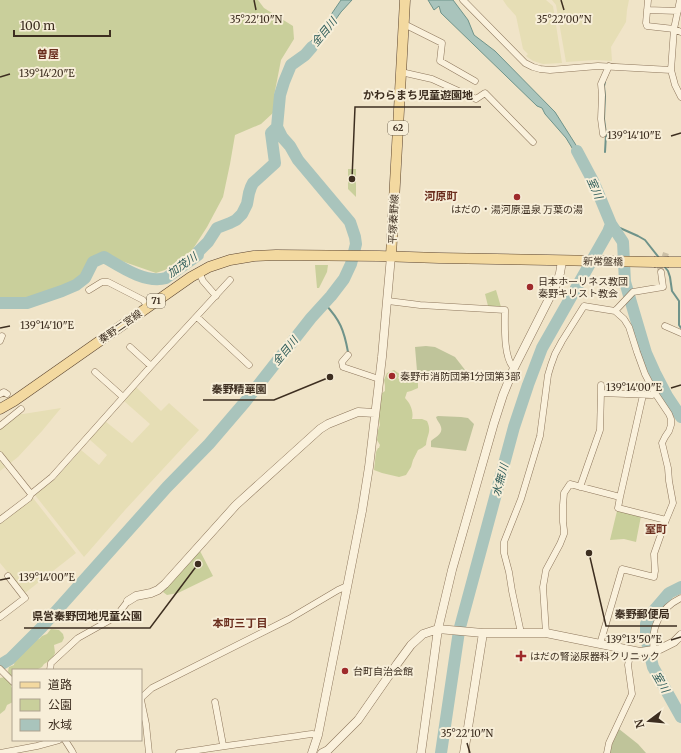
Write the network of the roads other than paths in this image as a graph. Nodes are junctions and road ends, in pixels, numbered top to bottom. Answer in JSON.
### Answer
{"nodes":[{"id":1,"x":405,"y":0,"type":"edge"},
{"id":2,"x":463,"y":0,"type":"edge"},
{"id":3,"x":648,"y":0,"type":"edge"},
{"id":4,"x":680,"y":0,"type":"edge"},
{"id":5,"x":647,"y":10,"type":"junction"},
{"id":6,"x":678,"y":11,"type":"junction"},
{"id":7,"x":404,"y":24,"type":"junction"},
{"id":8,"x":674,"y":30,"type":"junction"},
{"id":9,"x":681,"y":32,"type":"edge"},
{"id":10,"x":609,"y":66,"type":"junction"},
{"id":11,"x":671,"y":70,"type":"junction"},
{"id":12,"x":401,"y":72,"type":"junction"},
{"id":13,"x":475,"y":81,"type":"dead end"},
{"id":14,"x":681,"y":97,"type":"edge"},
{"id":15,"x":602,"y":134,"type":"dead end"},
{"id":16,"x":533,"y":142,"type":"dead end"},
{"id":17,"x":391,"y":256,"type":"junction"},
{"id":18,"x":562,"y":260,"type":"junction"},
{"id":19,"x":574,"y":261,"type":"joint"},
{"id":20,"x":681,"y":262,"type":"edge"},
{"id":21,"x":199,"y":272,"type":"junction"},
{"id":22,"x":662,"y":272,"type":"tunnel mouth"},
{"id":23,"x":230,"y":280,"type":"dead end"},
{"id":24,"x":89,"y":290,"type":"dead end"},
{"id":25,"x":216,"y":296,"type":"junction"},
{"id":26,"x":388,"y":301,"type":"junction"},
{"id":27,"x":148,"y":307,"type":"junction"},
{"id":28,"x":615,"y":311,"type":"junction"},
{"id":29,"x":197,"y":317,"type":"junction"},
{"id":30,"x":665,"y":326,"type":"dead end"},
{"id":31,"x":681,"y":333,"type":"edge"},
{"id":32,"x":130,"y":347,"type":"dead end"},
{"id":33,"x":348,"y":354,"type":"dead end"},
{"id":34,"x":250,"y":365,"type":"dead end"},
{"id":35,"x":151,"y":366,"type":"junction"},
{"id":36,"x":514,"y":368,"type":"junction"},
{"id":37,"x":95,"y":372,"type":"dead end"},
{"id":38,"x":379,"y":379,"type":"junction"},
{"id":39,"x":601,"y":385,"type":"dead end"},
{"id":40,"x":601,"y":393,"type":"junction"},
{"id":41,"x":655,"y":393,"type":"junction"},
{"id":42,"x":0,"y":394,"type":"edge"},
{"id":43,"x":7,"y":394,"type":"dead end"},
{"id":44,"x":643,"y":395,"type":"junction"},
{"id":45,"x":123,"y":397,"type":"junction"},
{"id":46,"x":0,"y":409,"type":"edge"},
{"id":47,"x":21,"y":409,"type":"dead end"},
{"id":48,"x":375,"y":413,"type":"junction"},
{"id":49,"x":0,"y":426,"type":"edge"},
{"id":50,"x":0,"y":455,"type":"edge"},
{"id":51,"x":580,"y":487,"type":"junction"},
{"id":52,"x":31,"y":494,"type":"junction"},
{"id":53,"x":620,"y":496,"type":"junction"},
{"id":54,"x":0,"y":520,"type":"edge"},
{"id":55,"x":666,"y":520,"type":"junction"},
{"id":56,"x":8,"y":576,"type":"dead end"},
{"id":57,"x":347,"y":586,"type":"junction"},
{"id":58,"x":681,"y":598,"type":"edge"},
{"id":59,"x":128,"y":602,"type":"joint"},
{"id":60,"x":0,"y":617,"type":"edge"},
{"id":61,"x":439,"y":629,"type":"junction"},
{"id":62,"x":481,"y":632,"type":"junction"},
{"id":63,"x":521,"y":633,"type":"junction"},
{"id":64,"x":546,"y":633,"type":"junction"},
{"id":65,"x":681,"y":635,"type":"edge"},
{"id":66,"x":600,"y":644,"type":"junction"},
{"id":67,"x":632,"y":650,"type":"junction"},
{"id":68,"x":653,"y":651,"type":"junction"},
{"id":69,"x":0,"y":669,"type":"edge"},
{"id":70,"x":50,"y":669,"type":"edge"},
{"id":71,"x":12,"y":681,"type":"edge"},
{"id":72,"x":142,"y":698,"type":"edge"},
{"id":73,"x":215,"y":702,"type":"dead end"},
{"id":74,"x":142,"y":704,"type":"edge"},
{"id":75,"x":318,"y":735,"type":"junction"},
{"id":76,"x":55,"y":741,"type":"edge"},
{"id":77,"x":66,"y":741,"type":"edge"},
{"id":78,"x":223,"y":746,"type":"junction"},
{"id":79,"x":0,"y":753,"type":"edge"},
{"id":80,"x":73,"y":753,"type":"edge"},
{"id":81,"x":149,"y":753,"type":"edge"},
{"id":82,"x":179,"y":753,"type":"edge"},
{"id":83,"x":312,"y":753,"type":"edge"},
{"id":84,"x":322,"y":753,"type":"edge"},
{"id":85,"x":421,"y":753,"type":"edge"},
{"id":86,"x":464,"y":753,"type":"edge"},
{"id":87,"x":607,"y":753,"type":"edge"}],
"edges":[{"from":1,"to":7,"type":"main road","name":"平塚秦野線","number":"62"},
{"from":2,"to":10,"type":"street"},
{"from":3,"to":5,"type":"street"},
{"from":4,"to":6,"type":"street"},
{"from":5,"to":6,"type":"street"},
{"from":5,"to":8,"type":"street"},
{"from":6,"to":8,"type":"street"},
{"from":7,"to":12,"type":"main road","name":"平塚秦野線","number":"62"},
{"from":7,"to":13,"type":"street"},
{"from":8,"to":9,"type":"street"},
{"from":8,"to":11,"type":"street"},
{"from":10,"to":11,"type":"street"},
{"from":10,"to":15,"type":"street"},
{"from":11,"to":14,"type":"street"},
{"from":12,"to":16,"type":"street"},
{"from":12,"to":17,"type":"main road","name":"平塚秦野線","number":"62"},
{"from":17,"to":18,"type":"main road","name":"平塚秦野線"},
{"from":17,"to":21,"type":"main road","name":"秦野二宮線","number":"71"},
{"from":17,"to":26,"type":"street"},
{"from":18,"to":19,"type":"main road","name":"平塚秦野線"},
{"from":18,"to":36,"type":"street"},
{"from":19,"to":20,"type":"main road","name":"新常盤橋","bridge":true},
{"from":21,"to":25,"type":"street"},
{"from":21,"to":27,"type":"main road","name":"秦野二宮線","number":"71"},
{"from":22,"to":28,"type":"street"},
{"from":23,"to":25,"type":"street"},
{"from":24,"to":27,"type":"street"},
{"from":25,"to":29,"type":"street"},
{"from":26,"to":36,"type":"street"},
{"from":26,"to":38,"type":"street"},
{"from":27,"to":46,"type":"main road","name":"秦野二宮線","number":"71"},
{"from":28,"to":41,"type":"street"},
{"from":28,"to":63,"type":"street"},
{"from":29,"to":34,"type":"street"},
{"from":29,"to":35,"type":"street"},
{"from":30,"to":31,"type":"street"},
{"from":32,"to":35,"type":"street"},
{"from":33,"to":38,"type":"street"},
{"from":35,"to":45,"type":"street"},
{"from":36,"to":61,"type":"street"},
{"from":37,"to":45,"type":"street"},
{"from":38,"to":48,"type":"street"},
{"from":39,"to":40,"type":"street"},
{"from":40,"to":44,"type":"street"},
{"from":40,"to":51,"type":"street"},
{"from":41,"to":44,"type":"street"},
{"from":41,"to":55,"type":"street"},
{"from":42,"to":43,"type":"street"},
{"from":44,"to":53,"type":"street"},
{"from":45,"to":52,"type":"street"},
{"from":47,"to":49,"type":"street"},
{"from":48,"to":57,"type":"street"},
{"from":48,"to":59,"type":"street"},
{"from":50,"to":52,"type":"street"},
{"from":51,"to":53,"type":"street"},
{"from":51,"to":64,"type":"street"},
{"from":52,"to":54,"type":"street"},
{"from":53,"to":55,"type":"street"},
{"from":55,"to":66,"type":"street"},
{"from":56,"to":60,"type":"street"},
{"from":57,"to":72,"type":"street"},
{"from":57,"to":75,"type":"street"},
{"from":58,"to":68,"type":"street"},
{"from":59,"to":70,"type":"street"},
{"from":61,"to":62,"type":"street"},
{"from":61,"to":84,"type":"street"},
{"from":61,"to":85,"type":"street"},
{"from":62,"to":63,"type":"street"},
{"from":62,"to":86,"type":"street"},
{"from":63,"to":64,"type":"street"},
{"from":64,"to":66,"type":"street"},
{"from":65,"to":68,"type":"street"},
{"from":66,"to":67,"type":"street"},
{"from":67,"to":68,"type":"street"},
{"from":67,"to":87,"type":"street"},
{"from":69,"to":71,"type":"street"},
{"from":73,"to":78,"type":"street"},
{"from":74,"to":81,"type":"street"},
{"from":75,"to":78,"type":"street"},
{"from":75,"to":83,"type":"street"},
{"from":76,"to":79,"type":"street"},
{"from":77,"to":80,"type":"street"},
{"from":78,"to":82,"type":"street"}]}
